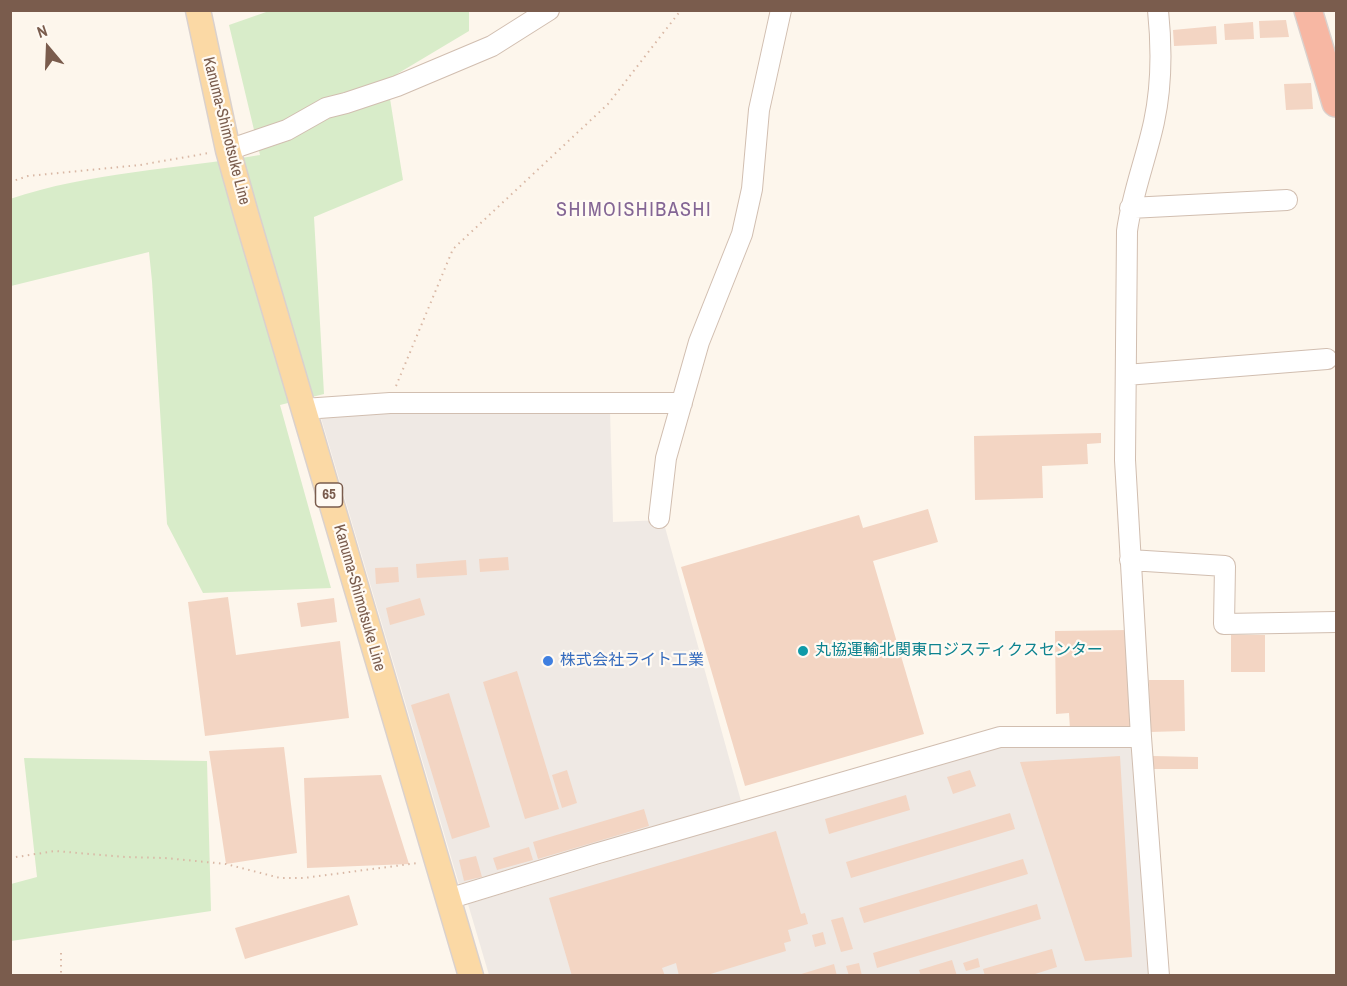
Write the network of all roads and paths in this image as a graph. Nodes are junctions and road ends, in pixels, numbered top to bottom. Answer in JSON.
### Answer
{"nodes":[{"id":1,"x":198,"y":10,"type":"edge"},
{"id":2,"x":549,"y":10,"type":"edge"},
{"id":3,"x":681,"y":10,"type":"edge"},
{"id":4,"x":781,"y":10,"type":"edge"},
{"id":5,"x":1158,"y":10,"type":"edge"},
{"id":6,"x":1308,"y":10,"type":"edge"},
{"id":7,"x":1336,"y":103,"type":"edge"},
{"id":8,"x":228,"y":150,"type":"junction"},
{"id":9,"x":10,"y":182,"type":"edge"},
{"id":10,"x":1287,"y":200,"type":"dead end"},
{"id":11,"x":1130,"y":208,"type":"junction"},
{"id":12,"x":1327,"y":359,"type":"dead end"},
{"id":13,"x":1126,"y":375,"type":"junction"},
{"id":14,"x":390,"y":403,"type":"junction"},
{"id":15,"x":682,"y":403,"type":"junction"},
{"id":16,"x":304,"y":409,"type":"junction"},
{"id":17,"x":659,"y":518,"type":"dead end"},
{"id":18,"x":1130,"y":560,"type":"junction"},
{"id":19,"x":1336,"y":622,"type":"edge"},
{"id":20,"x":1141,"y":737,"type":"junction"},
{"id":21,"x":10,"y":858,"type":"edge"},
{"id":22,"x":437,"y":860,"type":"junction"},
{"id":23,"x":448,"y":899,"type":"junction"},
{"id":24,"x":61,"y":953,"type":"dead end"},
{"id":25,"x":61,"y":975,"type":"edge"},
{"id":26,"x":471,"y":975,"type":"edge"},
{"id":27,"x":1159,"y":975,"type":"edge"}],
"edges":[{"from":1,"to":8,"type":"main road","name":"Kanuma-Shimotsuke Line","number":"65"},
{"from":2,"to":8,"type":"street"},
{"from":3,"to":14,"type":"path"},
{"from":4,"to":15,"type":"street"},
{"from":5,"to":11,"type":"street"},
{"from":6,"to":7,"type":"highway"},
{"from":8,"to":9,"type":"path"},
{"from":8,"to":16,"type":"main road","name":"Kanuma-Shimotsuke Line","number":"65"},
{"from":10,"to":11,"type":"street"},
{"from":11,"to":13,"type":"street"},
{"from":12,"to":13,"type":"street"},
{"from":13,"to":18,"type":"street"},
{"from":14,"to":15,"type":"street"},
{"from":14,"to":16,"type":"street"},
{"from":15,"to":17,"type":"street"},
{"from":16,"to":22,"type":"main road","name":"Kanuma-Shimotsuke Line","number":"65"},
{"from":18,"to":19,"type":"street"},
{"from":18,"to":20,"type":"street"},
{"from":20,"to":23,"type":"street"},
{"from":20,"to":27,"type":"street"},
{"from":21,"to":22,"type":"path"},
{"from":22,"to":23,"type":"main road","name":"Kanuma-Shimotsuke Line","number":"65"},
{"from":23,"to":26,"type":"main road","name":"Kanuma-Shimotsuke Line","number":"65"},
{"from":24,"to":25,"type":"path"}]}
